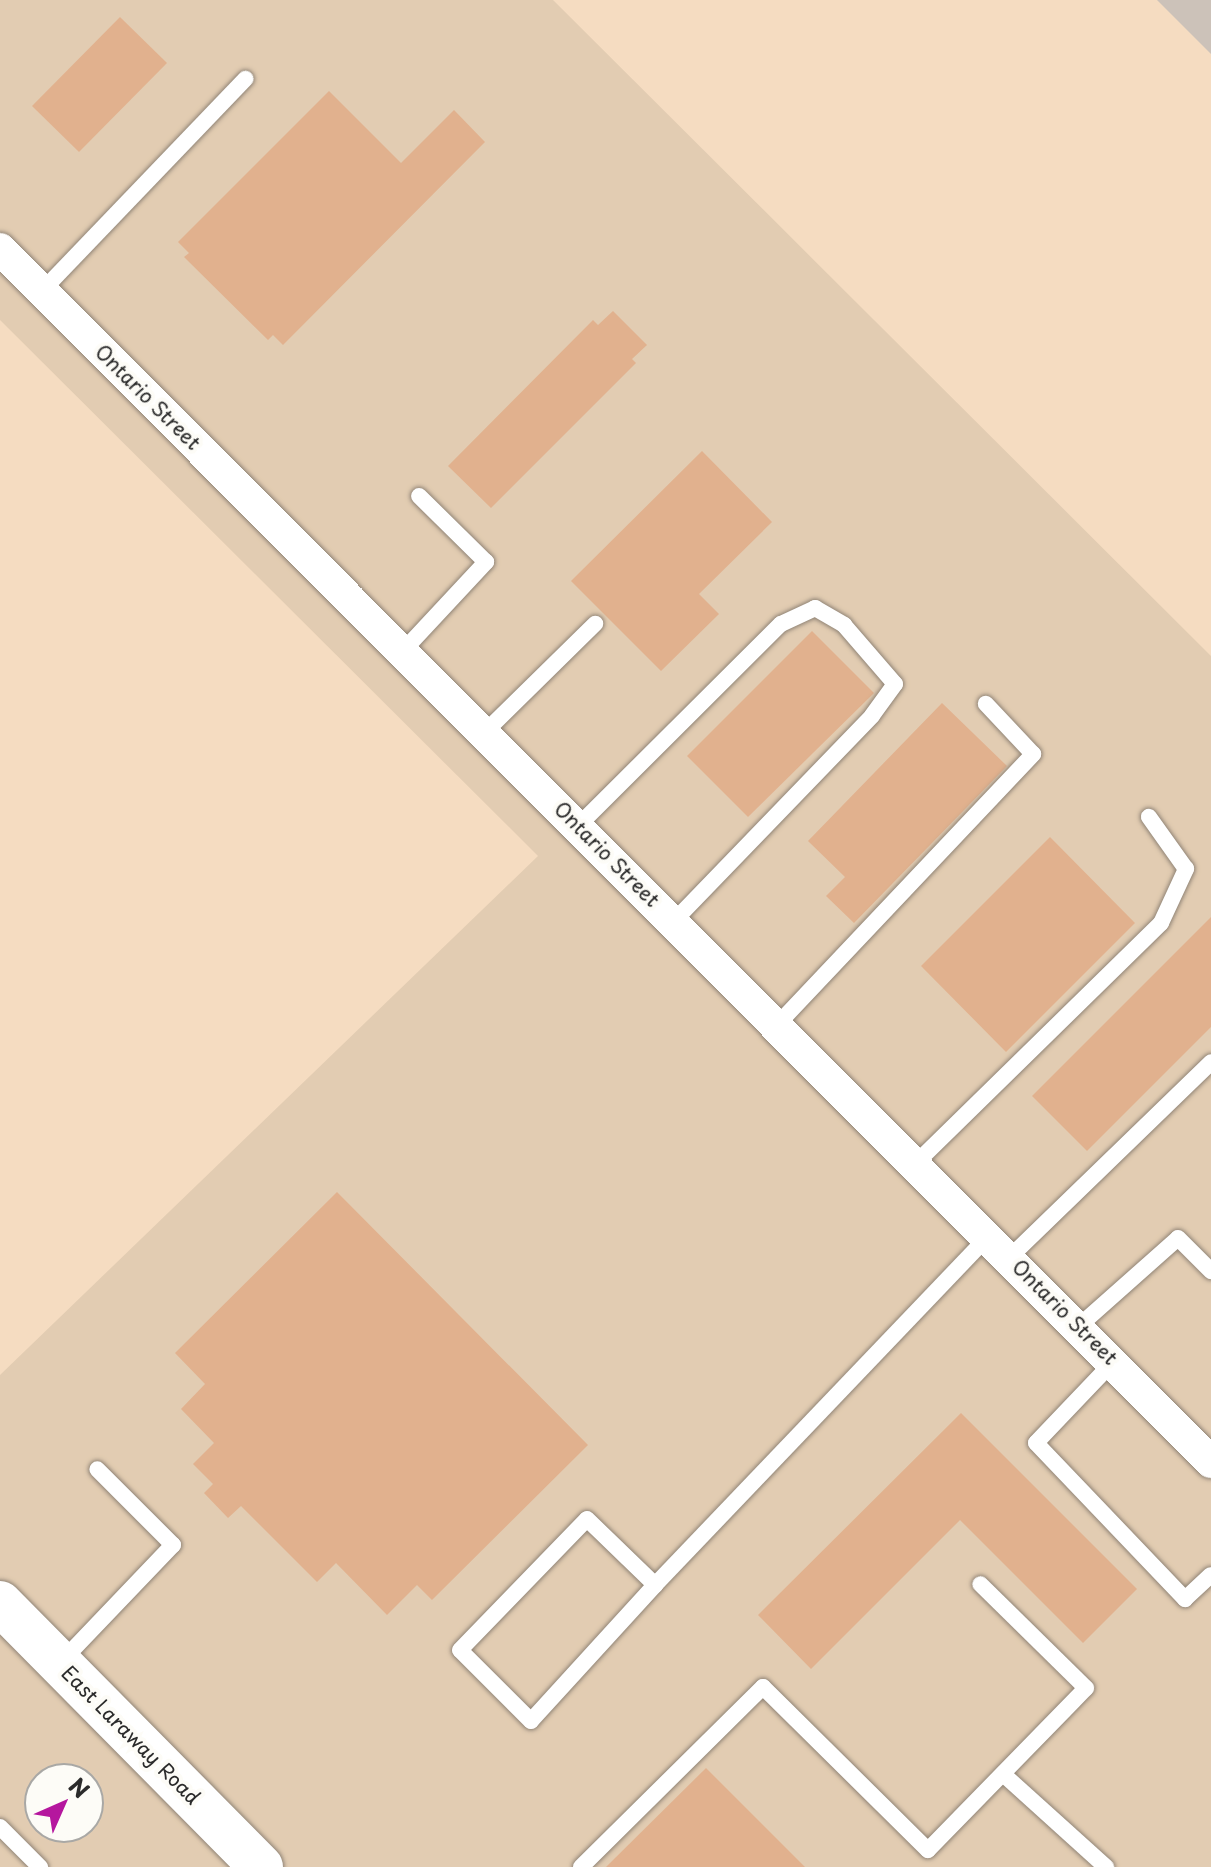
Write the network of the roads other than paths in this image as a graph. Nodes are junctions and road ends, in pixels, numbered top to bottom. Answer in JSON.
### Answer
{"nodes":[{"id":1,"x":245,"y":79,"type":"dead end"},
{"id":2,"x":0,"y":249,"type":"edge"},
{"id":3,"x":42,"y":291,"type":"junction"},
{"id":4,"x":419,"y":496,"type":"dead end"},
{"id":5,"x":595,"y":624,"type":"dead end"},
{"id":6,"x":403,"y":651,"type":"junction"},
{"id":7,"x":986,"y":704,"type":"dead end"},
{"id":8,"x":484,"y":733,"type":"junction"},
{"id":9,"x":1149,"y":817,"type":"dead end"},
{"id":10,"x":578,"y":826,"type":"junction"},
{"id":11,"x":674,"y":921,"type":"junction"},
{"id":12,"x":777,"y":1025,"type":"junction"},
{"id":13,"x":1211,"y":1062,"type":"edge"},
{"id":14,"x":916,"y":1163,"type":"junction"},
{"id":15,"x":999,"y":1246,"type":"junction"},
{"id":16,"x":1211,"y":1271,"type":"edge"},
{"id":17,"x":1079,"y":1326,"type":"junction"},
{"id":18,"x":1114,"y":1361,"type":"junction"},
{"id":19,"x":1211,"y":1462,"type":"edge"},
{"id":20,"x":97,"y":1469,"type":"dead end"},
{"id":21,"x":1211,"y":1575,"type":"edge"},
{"id":22,"x":980,"y":1584,"type":"dead end"},
{"id":23,"x":655,"y":1585,"type":"junction"},
{"id":24,"x":0,"y":1603,"type":"edge"},
{"id":25,"x":60,"y":1663,"type":"junction"},
{"id":26,"x":1003,"y":1774,"type":"junction"},
{"id":27,"x":0,"y":1827,"type":"edge"},
{"id":28,"x":40,"y":1867,"type":"edge"},
{"id":29,"x":261,"y":1867,"type":"edge"},
{"id":30,"x":581,"y":1867,"type":"edge"},
{"id":31,"x":1106,"y":1867,"type":"edge"}],
"edges":[{"from":1,"to":3,"type":"lane"},
{"from":2,"to":3,"type":"street","name":"Ontario Street"},
{"from":3,"to":6,"type":"street","name":"Ontario Street"},
{"from":4,"to":6,"type":"lane"},
{"from":5,"to":8,"type":"lane"},
{"from":6,"to":8,"type":"street","name":"Ontario Street"},
{"from":7,"to":12,"type":"lane"},
{"from":8,"to":10,"type":"street","name":"Ontario Street"},
{"from":9,"to":14,"type":"lane"},
{"from":10,"to":11,"type":"street","name":"Ontario Street"},
{"from":10,"to":11,"type":"lane"},
{"from":11,"to":12,"type":"street","name":"Ontario Street"},
{"from":12,"to":14,"type":"street","name":"Ontario Street"},
{"from":13,"to":15,"type":"lane"},
{"from":14,"to":15,"type":"street","name":"Ontario Street"},
{"from":15,"to":17,"type":"street","name":"Ontario Street"},
{"from":15,"to":23,"type":"lane"},
{"from":16,"to":17,"type":"lane"},
{"from":17,"to":18,"type":"street","name":"Ontario Street"},
{"from":18,"to":19,"type":"street","name":"Ontario Street"},
{"from":18,"to":21,"type":"lane"},
{"from":20,"to":25,"type":"lane"},
{"from":22,"to":26,"type":"lane"},
{"from":23,"to":23,"type":"lane"},
{"from":24,"to":25,"type":"main road","name":"East Laraway Road"},
{"from":25,"to":29,"type":"main road","name":"East Laraway Road"},
{"from":26,"to":30,"type":"lane"},
{"from":26,"to":31,"type":"lane"},
{"from":27,"to":28,"type":"lane"}]}
